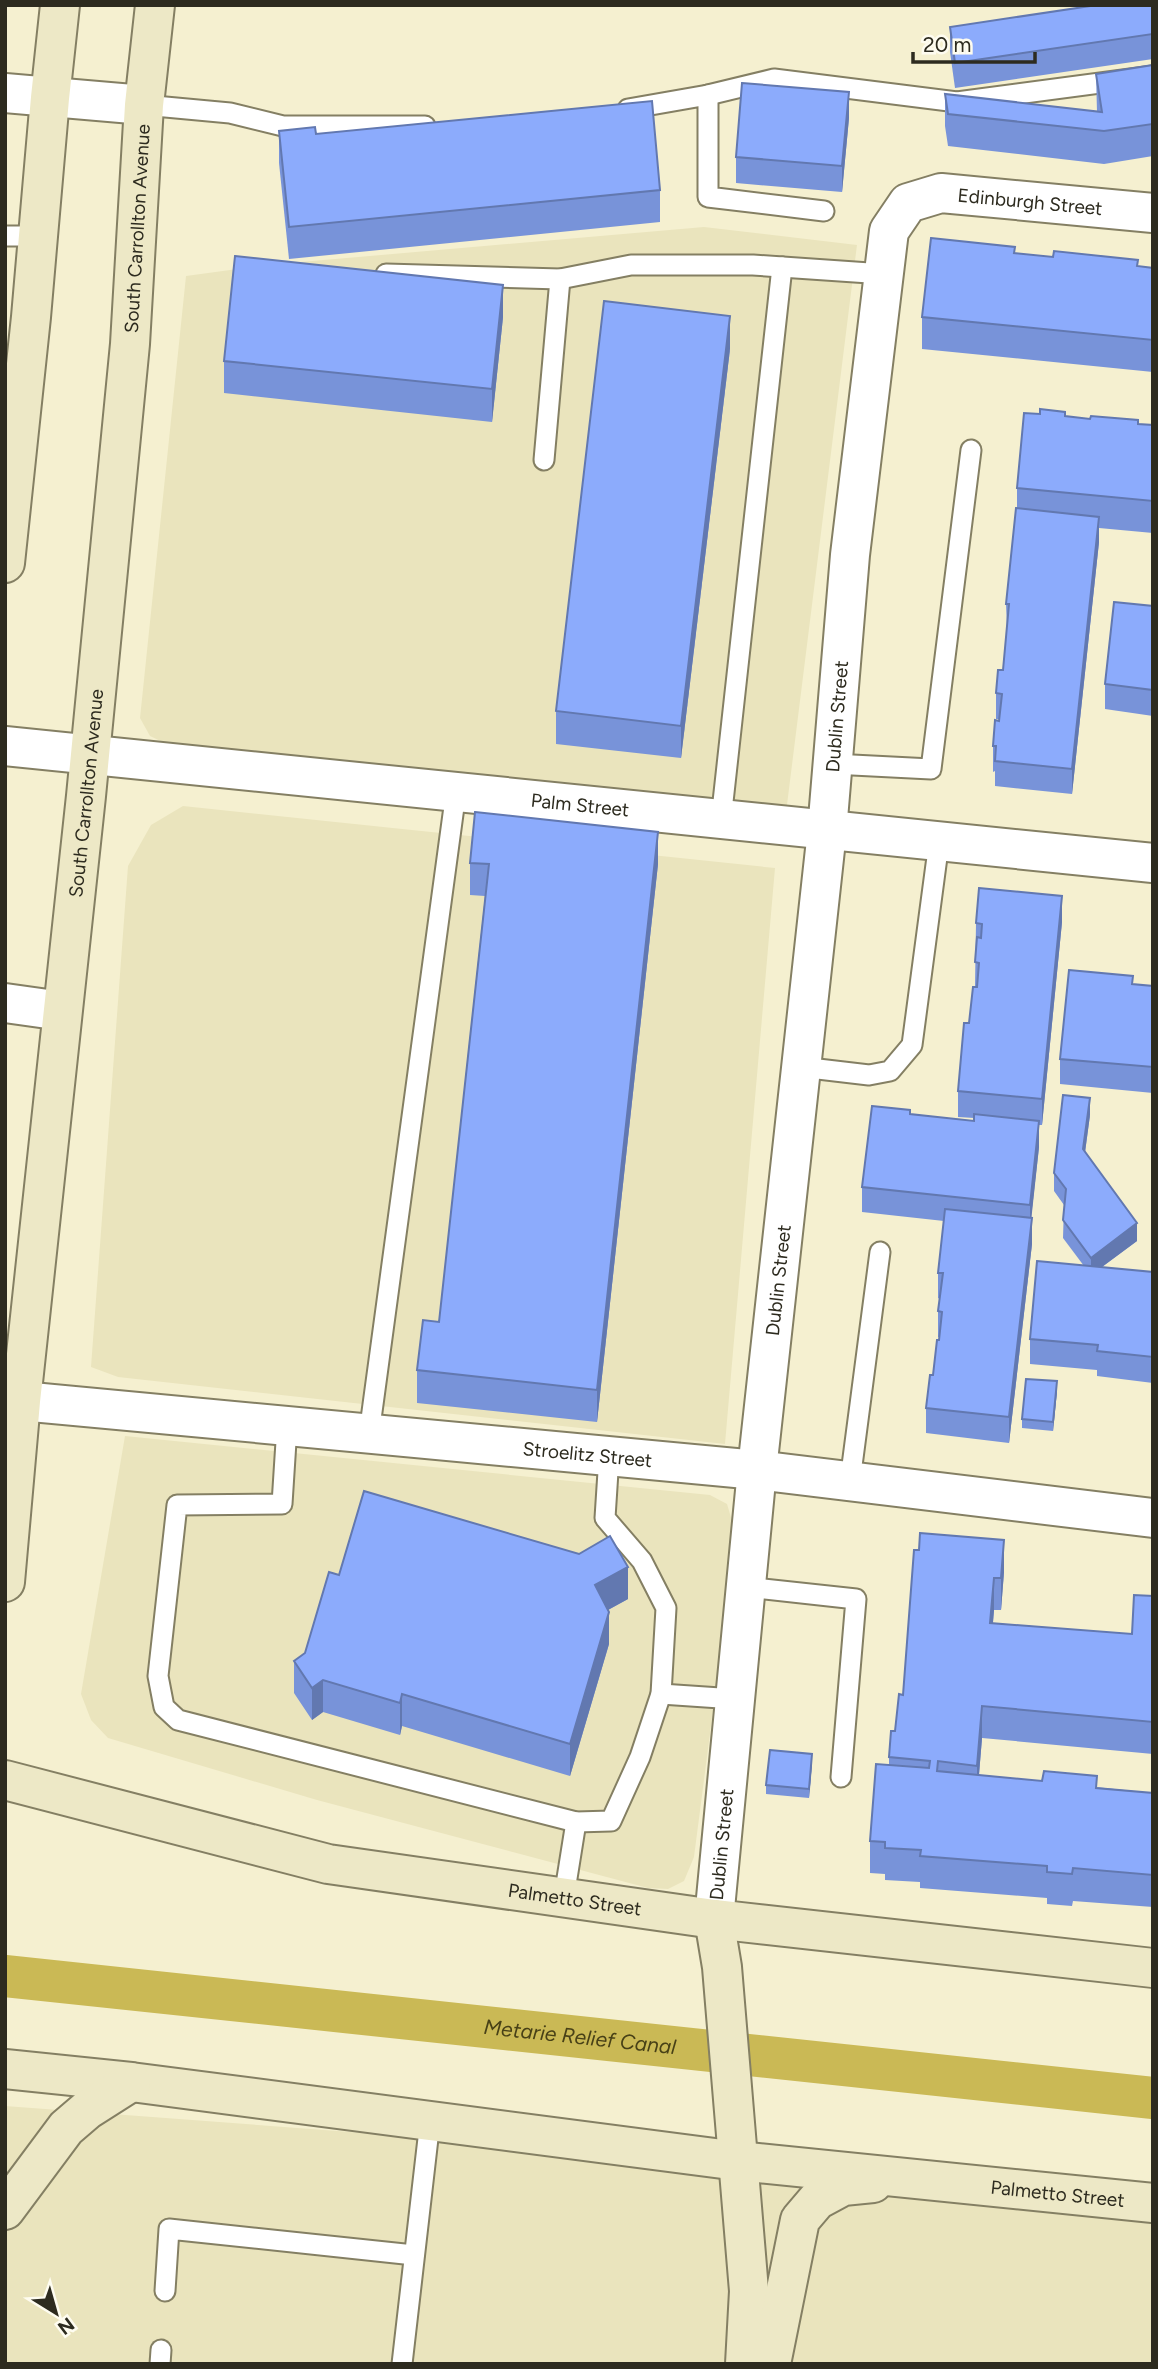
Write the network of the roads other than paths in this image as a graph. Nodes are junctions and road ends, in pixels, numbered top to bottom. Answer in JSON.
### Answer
{"nodes":[{"id":1,"x":60,"y":5,"type":"edge"},
{"id":2,"x":155,"y":5,"type":"edge"},
{"id":3,"x":1153,"y":76,"type":"edge"},
{"id":4,"x":5,"y":93,"type":"edge"},
{"id":5,"x":708,"y":95,"type":"junction"},
{"id":6,"x":50,"y":98,"type":"junction"},
{"id":7,"x":144,"y":105,"type":"junction"},
{"id":8,"x":616,"y":111,"type":"edge"},
{"id":9,"x":443,"y":126,"type":"edge"},
{"id":10,"x":908,"y":203,"type":"joint"},
{"id":11,"x":824,"y":211,"type":"dead end"},
{"id":12,"x":1153,"y":213,"type":"edge"},
{"id":13,"x":22,"y":236,"type":"edge"},
{"id":14,"x":782,"y":267,"type":"junction"},
{"id":15,"x":361,"y":273,"type":"edge"},
{"id":16,"x":884,"y":274,"type":"junction"},
{"id":17,"x":560,"y":279,"type":"junction"},
{"id":18,"x":971,"y":450,"type":"dead end"},
{"id":19,"x":544,"y":460,"type":"dead end"},
{"id":20,"x":10,"y":474,"type":"edge"},
{"id":21,"x":5,"y":563,"type":"edge"},
{"id":22,"x":5,"y":746,"type":"edge"},
{"id":23,"x":90,"y":755,"type":"junction"},
{"id":24,"x":832,"y":764,"type":"junction"},
{"id":25,"x":456,"y":792,"type":"junction"},
{"id":26,"x":721,"y":820,"type":"junction"},
{"id":27,"x":827,"y":831,"type":"junction"},
{"id":28,"x":939,"y":842,"type":"junction"},
{"id":29,"x":1153,"y":863,"type":"edge"},
{"id":30,"x":5,"y":1003,"type":"edge"},
{"id":31,"x":62,"y":1011,"type":"junction"},
{"id":32,"x":801,"y":1067,"type":"junction"},
{"id":33,"x":880,"y":1252,"type":"dead end"},
{"id":34,"x":21,"y":1401,"type":"junction"},
{"id":35,"x":288,"y":1426,"type":"junction"},
{"id":36,"x":369,"y":1434,"type":"junction"},
{"id":37,"x":609,"y":1456,"type":"junction"},
{"id":38,"x":757,"y":1470,"type":"junction"},
{"id":39,"x":850,"y":1481,"type":"junction"},
{"id":40,"x":1153,"y":1518,"type":"edge"},
{"id":41,"x":5,"y":1582,"type":"edge"},
{"id":42,"x":746,"y":1587,"type":"junction"},
{"id":43,"x":661,"y":1694,"type":"junction"},
{"id":44,"x":735,"y":1699,"type":"junction"},
{"id":45,"x":841,"y":1777,"type":"dead end"},
{"id":46,"x":5,"y":1780,"type":"edge"},
{"id":47,"x":576,"y":1822,"type":"junction"},
{"id":48,"x":564,"y":1897,"type":"junction"},
{"id":49,"x":714,"y":1919,"type":"junction"},
{"id":50,"x":1153,"y":1968,"type":"edge"},
{"id":51,"x":5,"y":2069,"type":"edge"},
{"id":52,"x":131,"y":2082,"type":"junction"},
{"id":53,"x":430,"y":2121,"type":"junction"},
{"id":54,"x":738,"y":2161,"type":"junction"},
{"id":55,"x":910,"y":2178,"type":"junction"},
{"id":56,"x":1153,"y":2203,"type":"edge"},
{"id":57,"x":5,"y":2210,"type":"edge"},
{"id":58,"x":414,"y":2255,"type":"junction"},
{"id":59,"x":165,"y":2291,"type":"dead end"},
{"id":60,"x":402,"y":2364,"type":"edge"},
{"id":61,"x":745,"y":2364,"type":"edge"},
{"id":62,"x":771,"y":2364,"type":"edge"}],
"edges":[{"from":1,"to":6,"type":"street"},
{"from":2,"to":7,"type":"street","name":"South Carrollton Avenue"},
{"from":3,"to":5,"type":"lane"},
{"from":4,"to":6,"type":"street"},
{"from":5,"to":8,"type":"lane"},
{"from":5,"to":11,"type":"lane"},
{"from":6,"to":7,"type":"street"},
{"from":6,"to":13,"type":"street"},
{"from":7,"to":9,"type":"lane"},
{"from":7,"to":23,"type":"street","name":"South Carrollton Avenue"},
{"from":10,"to":12,"type":"street","name":"Edinburgh Street"},
{"from":10,"to":16,"type":"street","name":"Dublin Street"},
{"from":13,"to":20,"type":"street"},
{"from":14,"to":16,"type":"lane"},
{"from":14,"to":17,"type":"lane"},
{"from":14,"to":26,"type":"lane"},
{"from":15,"to":17,"type":"lane"},
{"from":16,"to":24,"type":"street","name":"Dublin Street"},
{"from":17,"to":19,"type":"lane"},
{"from":18,"to":24,"type":"lane"},
{"from":20,"to":21,"type":"street"},
{"from":22,"to":23,"type":"street","name":"Palm Street"},
{"from":23,"to":25,"type":"street","name":"Palm Street"},
{"from":23,"to":31,"type":"street","name":"South Carrollton Avenue"},
{"from":24,"to":27,"type":"street","name":"Dublin Street"},
{"from":25,"to":26,"type":"street","name":"Palm Street"},
{"from":25,"to":36,"type":"lane"},
{"from":26,"to":27,"type":"street","name":"Palm Street"},
{"from":27,"to":28,"type":"street","name":"Palm Street"},
{"from":27,"to":32,"type":"street","name":"Dublin Street"},
{"from":28,"to":29,"type":"street","name":"Palm Street"},
{"from":28,"to":32,"type":"lane"},
{"from":30,"to":31,"type":"street"},
{"from":31,"to":34,"type":"street","name":"South Carrollton Avenue"},
{"from":32,"to":38,"type":"street","name":"Dublin Street"},
{"from":33,"to":39,"type":"lane"},
{"from":34,"to":35,"type":"street","name":"Stroelitz Street"},
{"from":34,"to":41,"type":"street","name":"South Carrollton Avenue"},
{"from":35,"to":36,"type":"street","name":"Stroelitz Street"},
{"from":35,"to":47,"type":"lane"},
{"from":36,"to":37,"type":"street","name":"Stroelitz Street"},
{"from":37,"to":38,"type":"street","name":"Stroelitz Street"},
{"from":37,"to":43,"type":"lane"},
{"from":38,"to":39,"type":"street","name":"Stroelitz Street"},
{"from":38,"to":42,"type":"street","name":"Dublin Street"},
{"from":39,"to":40,"type":"street","name":"Stroelitz Street"},
{"from":42,"to":44,"type":"street","name":"Dublin Street"},
{"from":42,"to":45,"type":"lane"},
{"from":43,"to":44,"type":"lane"},
{"from":43,"to":47,"type":"lane"},
{"from":44,"to":49,"type":"street","name":"Dublin Street"},
{"from":46,"to":48,"type":"street","name":"Palmetto Street"},
{"from":47,"to":48,"type":"lane"},
{"from":48,"to":49,"type":"street","name":"Palmetto Street"},
{"from":49,"to":50,"type":"street","name":"Palmetto Street"},
{"from":49,"to":54,"type":"street","name":"Dublin Street"},
{"from":51,"to":52,"type":"street","name":"Palmetto Street"},
{"from":52,"to":53,"type":"street","name":"Palmetto Street"},
{"from":52,"to":57,"type":"street"},
{"from":53,"to":54,"type":"street","name":"Palmetto Street"},
{"from":53,"to":58,"type":"lane"},
{"from":54,"to":55,"type":"street","name":"Palmetto Street"},
{"from":54,"to":61,"type":"street","name":"Dublin Street"},
{"from":55,"to":56,"type":"street","name":"Palmetto Street"},
{"from":55,"to":62,"type":"street"},
{"from":58,"to":59,"type":"lane"},
{"from":58,"to":60,"type":"lane"}]}
